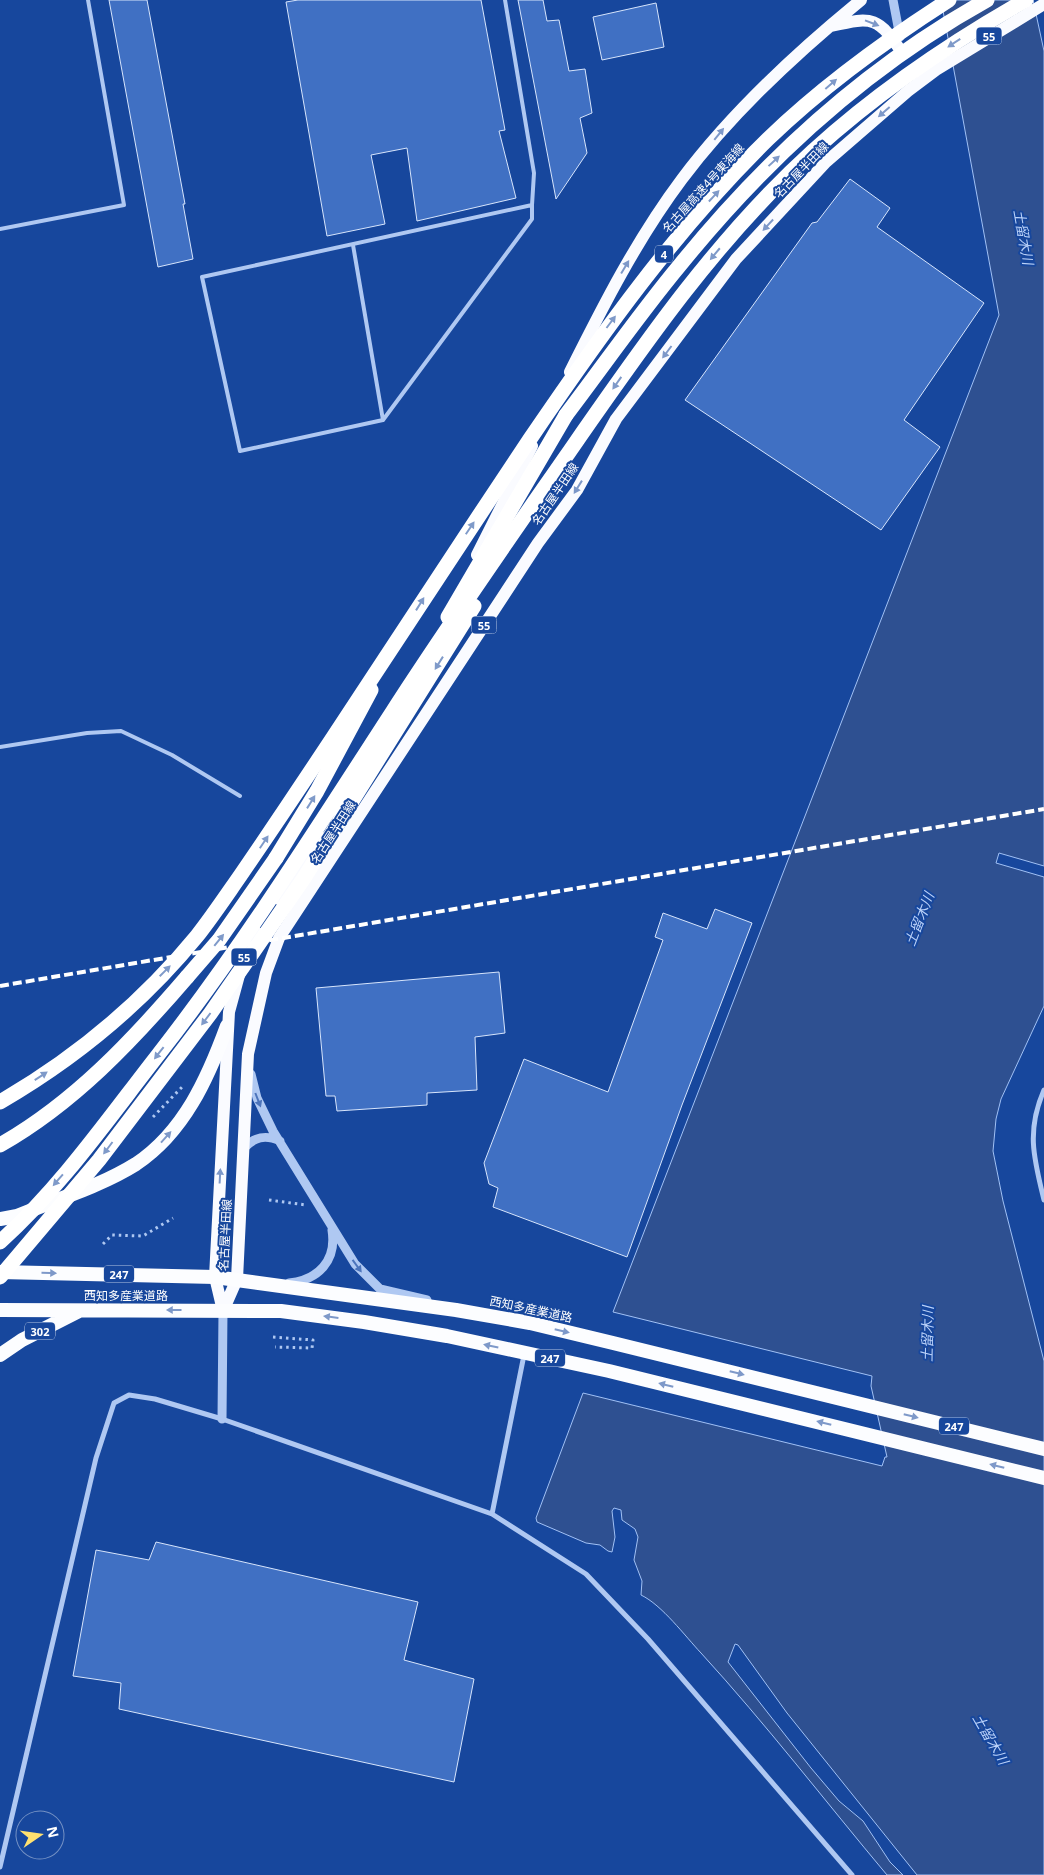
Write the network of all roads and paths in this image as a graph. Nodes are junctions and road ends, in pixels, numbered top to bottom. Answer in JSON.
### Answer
{"nodes":[{"id":1,"x":88,"y":0,"type":"edge"},
{"id":2,"x":504,"y":0,"type":"edge"},
{"id":3,"x":862,"y":0,"type":"edge"},
{"id":4,"x":893,"y":0,"type":"edge"},
{"id":5,"x":949,"y":0,"type":"edge"},
{"id":6,"x":987,"y":0,"type":"edge"},
{"id":7,"x":1026,"y":0,"type":"edge"},
{"id":8,"x":1044,"y":4,"type":"edge"},
{"id":9,"x":828,"y":27,"type":"junction"},
{"id":10,"x":903,"y":54,"type":"junction"},
{"id":11,"x":908,"y":91,"type":"junction"},
{"id":12,"x":532,"y":205,"type":"junction"},
{"id":13,"x":0,"y":229,"type":"edge"},
{"id":14,"x":353,"y":245,"type":"junction"},
{"id":15,"x":383,"y":420,"type":"junction"},
{"id":16,"x":535,"y":501,"type":"junction"},
{"id":17,"x":399,"y":636,"type":"junction"},
{"id":18,"x":427,"y":652,"type":"junction"},
{"id":19,"x":0,"y":747,"type":"edge"},
{"id":20,"x":240,"y":796,"type":"dead end"},
{"id":21,"x":228,"y":1026,"type":"junction"},
{"id":22,"x":248,"y":1054,"type":"junction"},
{"id":23,"x":187,"y":1082,"type":"dead end"},
{"id":24,"x":1044,"y":1090,"type":"edge"},
{"id":25,"x":0,"y":1102,"type":"edge"},
{"id":26,"x":150,"y":1120,"type":"dead end"},
{"id":27,"x":280,"y":1141,"type":"junction"},
{"id":28,"x":0,"y":1145,"type":"edge"},
{"id":29,"x":243,"y":1149,"type":"junction"},
{"id":30,"x":269,"y":1200,"type":"dead end"},
{"id":31,"x":1044,"y":1200,"type":"edge"},
{"id":32,"x":308,"y":1205,"type":"dead end"},
{"id":33,"x":173,"y":1218,"type":"dead end"},
{"id":34,"x":0,"y":1220,"type":"edge"},
{"id":35,"x":331,"y":1225,"type":"junction"},
{"id":36,"x":0,"y":1242,"type":"edge"},
{"id":37,"x":103,"y":1244,"type":"dead end"},
{"id":38,"x":18,"y":1255,"type":"junction"},
{"id":39,"x":0,"y":1271,"type":"edge"},
{"id":40,"x":215,"y":1276,"type":"junction"},
{"id":41,"x":0,"y":1277,"type":"edge"},
{"id":42,"x":237,"y":1279,"type":"junction"},
{"id":43,"x":282,"y":1284,"type":"junction"},
{"id":44,"x":0,"y":1310,"type":"edge"},
{"id":45,"x":82,"y":1310,"type":"junction"},
{"id":46,"x":223,"y":1311,"type":"junction"},
{"id":47,"x":530,"y":1323,"type":"junction"},
{"id":48,"x":273,"y":1337,"type":"dead end"},
{"id":49,"x":275,"y":1347,"type":"dead end"},
{"id":50,"x":525,"y":1353,"type":"junction"},
{"id":51,"x":0,"y":1356,"type":"edge"},
{"id":52,"x":222,"y":1419,"type":"junction"},
{"id":53,"x":1044,"y":1448,"type":"edge"},
{"id":54,"x":1044,"y":1478,"type":"edge"},
{"id":55,"x":492,"y":1514,"type":"junction"},
{"id":56,"x":0,"y":1867,"type":"edge"},
{"id":57,"x":852,"y":1875,"type":"edge"}],
"edges":[{"from":1,"to":13,"type":"lane"},
{"from":2,"to":12,"type":"lane"},
{"from":3,"to":9,"type":"main road","name":"名古屋半田線","number":"55"},
{"from":4,"to":10,"type":"street"},
{"from":17,"to":5,"type":"highway","name":"名古屋高速4号東海線","number":"4","one_way":true,"bridge":true},
{"from":18,"to":6,"type":"highway","one_way":true,"bridge":true},
{"from":7,"to":16,"type":"highway","one_way":true,"bridge":true},
{"from":8,"to":11,"type":"main road","name":"名古屋半田線","number":"55"},
{"from":9,"to":10,"type":"main road","one_way":true},
{"from":18,"to":9,"type":"main road","name":"名古屋半田線","number":"55","one_way":true},
{"from":10,"to":11,"type":"street"},
{"from":11,"to":22,"type":"main road","name":"名古屋半田線","number":"55","one_way":true},
{"from":12,"to":14,"type":"lane"},
{"from":12,"to":15,"type":"lane"},
{"from":14,"to":15,"type":"lane"},
{"from":14,"to":15,"type":"lane"},
{"from":16,"to":36,"type":"highway","one_way":true,"bridge":true},
{"from":16,"to":38,"type":"highway","one_way":true,"bridge":true},
{"from":25,"to":17,"type":"highway","one_way":true,"bridge":true},
{"from":28,"to":17,"type":"highway","one_way":true,"bridge":true},
{"from":18,"to":21,"type":"main road","name":"名古屋半田線","number":"55"},
{"from":19,"to":20,"type":"lane"},
{"from":34,"to":21,"type":"highway","one_way":true},
{"from":40,"to":21,"type":"main road","name":"名古屋半田線","number":"55","one_way":true},
{"from":22,"to":27,"type":"street","one_way":true},
{"from":22,"to":29,"type":"main road","name":"名古屋半田線","number":"55"},
{"from":23,"to":26,"type":"path"},
{"from":24,"to":31,"type":"street"},
{"from":27,"to":29,"type":"street"},
{"from":27,"to":35,"type":"street"},
{"from":29,"to":42,"type":"main road","name":"名古屋半田線","number":"55"},
{"from":30,"to":32,"type":"path"},
{"from":33,"to":37,"type":"path"},
{"from":35,"to":43,"type":"street"},
{"from":35,"to":47,"type":"street","one_way":true},
{"from":38,"to":39,"type":"highway","bridge":true},
{"from":38,"to":41,"type":"highway","bridge":true},
{"from":39,"to":40,"type":"highway","name":"西知多産業道路","number":"247","one_way":true},
{"from":40,"to":42,"type":"highway","name":"西知多産業道路","number":"247"},
{"from":40,"to":46,"type":"main road","name":"名古屋半田線","number":"55"},
{"from":42,"to":43,"type":"highway","name":"西知多産業道路","number":"247"},
{"from":42,"to":46,"type":"main road","name":"名古屋半田線","number":"55"},
{"from":43,"to":47,"type":"highway","name":"西知多産業道路","number":"247"},
{"from":44,"to":45,"type":"highway","name":"西知多産業道路","number":"247"},
{"from":46,"to":45,"type":"highway","name":"西知多産業道路","number":"247","one_way":true},
{"from":45,"to":51,"type":"highway","number":"302"},
{"from":50,"to":46,"type":"highway","name":"西知多産業道路","number":"247","one_way":true},
{"from":46,"to":52,"type":"street"},
{"from":47,"to":53,"type":"highway","name":"西知多産業道路","number":"247","one_way":true},
{"from":48,"to":49,"type":"path"},
{"from":54,"to":50,"type":"highway","name":"西知多産業道路","number":"247","one_way":true},
{"from":50,"to":55,"type":"street"},
{"from":52,"to":55,"type":"street"},
{"from":52,"to":56,"type":"street"},
{"from":55,"to":57,"type":"street"}]}
